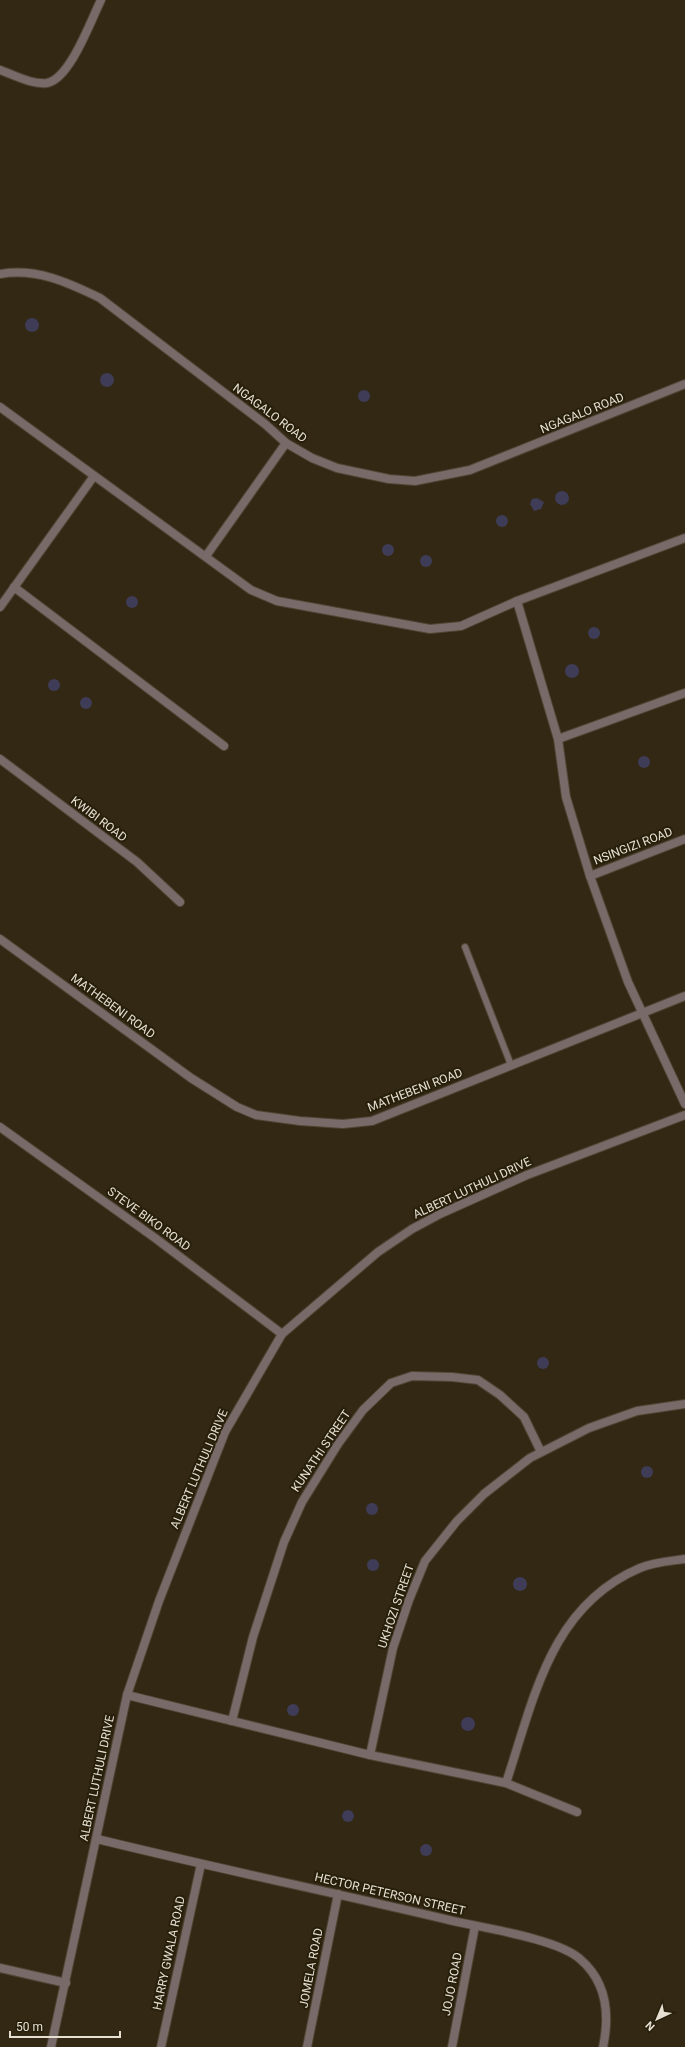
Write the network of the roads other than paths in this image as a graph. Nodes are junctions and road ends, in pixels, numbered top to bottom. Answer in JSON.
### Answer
{"nodes":[{"id":1,"x":101,"y":0,"type":"edge"},
{"id":2,"x":0,"y":70,"type":"edge"},
{"id":3,"x":0,"y":274,"type":"edge"},
{"id":4,"x":685,"y":384,"type":"edge"},
{"id":5,"x":0,"y":407,"type":"edge"},
{"id":6,"x":286,"y":443,"type":"junction"},
{"id":7,"x":94,"y":476,"type":"junction"},
{"id":8,"x":685,"y":538,"type":"edge"},
{"id":9,"x":206,"y":556,"type":"junction"},
{"id":10,"x":14,"y":587,"type":"junction"},
{"id":11,"x":517,"y":601,"type":"junction"},
{"id":12,"x":0,"y":607,"type":"edge"},
{"id":13,"x":685,"y":693,"type":"edge"},
{"id":14,"x":558,"y":739,"type":"junction"},
{"id":15,"x":224,"y":746,"type":"dead end"},
{"id":16,"x":0,"y":760,"type":"edge"},
{"id":17,"x":685,"y":839,"type":"edge"},
{"id":18,"x":590,"y":876,"type":"junction"},
{"id":19,"x":180,"y":902,"type":"dead end"},
{"id":20,"x":0,"y":939,"type":"edge"},
{"id":21,"x":465,"y":947,"type":"dead end"},
{"id":22,"x":685,"y":996,"type":"edge"},
{"id":23,"x":642,"y":1012,"type":"junction"},
{"id":24,"x":511,"y":1065,"type":"junction"},
{"id":25,"x":685,"y":1104,"type":"edge"},
{"id":26,"x":685,"y":1115,"type":"edge"},
{"id":27,"x":0,"y":1127,"type":"edge"},
{"id":28,"x":282,"y":1334,"type":"junction"},
{"id":29,"x":685,"y":1404,"type":"edge"},
{"id":30,"x":541,"y":1452,"type":"junction"},
{"id":31,"x":685,"y":1559,"type":"edge"},
{"id":32,"x":127,"y":1695,"type":"junction"},
{"id":33,"x":232,"y":1721,"type":"junction"},
{"id":34,"x":370,"y":1755,"type":"junction"},
{"id":35,"x":506,"y":1783,"type":"junction"},
{"id":36,"x":577,"y":1812,"type":"dead end"},
{"id":37,"x":96,"y":1839,"type":"junction"},
{"id":38,"x":201,"y":1864,"type":"junction"},
{"id":39,"x":338,"y":1894,"type":"junction"},
{"id":40,"x":475,"y":1926,"type":"junction"},
{"id":41,"x":0,"y":1968,"type":"edge"},
{"id":42,"x":66,"y":1983,"type":"junction"},
{"id":43,"x":51,"y":2047,"type":"edge"},
{"id":44,"x":161,"y":2047,"type":"edge"},
{"id":45,"x":307,"y":2047,"type":"edge"},
{"id":46,"x":452,"y":2047,"type":"edge"},
{"id":47,"x":603,"y":2047,"type":"edge"}],
"edges":[{"from":1,"to":2,"type":"street"},
{"from":3,"to":6,"type":"street","name":"NGAGALO ROAD"},
{"from":4,"to":6,"type":"street","name":"NGAGALO ROAD"},
{"from":5,"to":7,"type":"street"},
{"from":6,"to":9,"type":"street"},
{"from":7,"to":9,"type":"street"},
{"from":7,"to":10,"type":"street"},
{"from":8,"to":11,"type":"street"},
{"from":9,"to":11,"type":"street"},
{"from":10,"to":12,"type":"street"},
{"from":10,"to":15,"type":"street"},
{"from":11,"to":14,"type":"street"},
{"from":13,"to":14,"type":"street"},
{"from":14,"to":18,"type":"street"},
{"from":16,"to":19,"type":"street","name":"KWIBI ROAD"},
{"from":17,"to":18,"type":"street","name":"NSINGIZI ROAD"},
{"from":18,"to":23,"type":"street"},
{"from":20,"to":24,"type":"street","name":"MATHEBENI ROAD"},
{"from":21,"to":24,"type":"lane"},
{"from":22,"to":23,"type":"street","name":"MATHEBENI ROAD"},
{"from":23,"to":24,"type":"street","name":"MATHEBENI ROAD"},
{"from":23,"to":25,"type":"street"},
{"from":26,"to":28,"type":"street","name":"ALBERT LUTHULI DRIVE"},
{"from":27,"to":28,"type":"street","name":"STEVE BIKO ROAD"},
{"from":28,"to":32,"type":"street","name":"ALBERT LUTHULI DRIVE"},
{"from":29,"to":30,"type":"street","name":"UKHOZI STREET"},
{"from":30,"to":33,"type":"street","name":"KUNATHI STREET"},
{"from":30,"to":34,"type":"street","name":"UKHOZI STREET"},
{"from":31,"to":35,"type":"street"},
{"from":32,"to":33,"type":"street"},
{"from":32,"to":37,"type":"street","name":"ALBERT LUTHULI DRIVE"},
{"from":33,"to":34,"type":"street"},
{"from":34,"to":35,"type":"street"},
{"from":35,"to":36,"type":"street"},
{"from":37,"to":38,"type":"street","name":"HECTOR PETERSON STREET"},
{"from":37,"to":42,"type":"street","name":"ALBERT LUTHULI DRIVE"},
{"from":38,"to":39,"type":"street","name":"HECTOR PETERSON STREET"},
{"from":38,"to":44,"type":"street","name":"HARRY GWALA ROAD"},
{"from":39,"to":40,"type":"street","name":"HECTOR PETERSON STREET"},
{"from":39,"to":45,"type":"street","name":"JOMELA ROAD"},
{"from":40,"to":46,"type":"street","name":"JOJO ROAD"},
{"from":40,"to":47,"type":"street","name":"HECTOR PETERSON STREET"},
{"from":41,"to":42,"type":"street"},
{"from":42,"to":43,"type":"street","name":"ALBERT LUTHULI DRIVE"}]}
